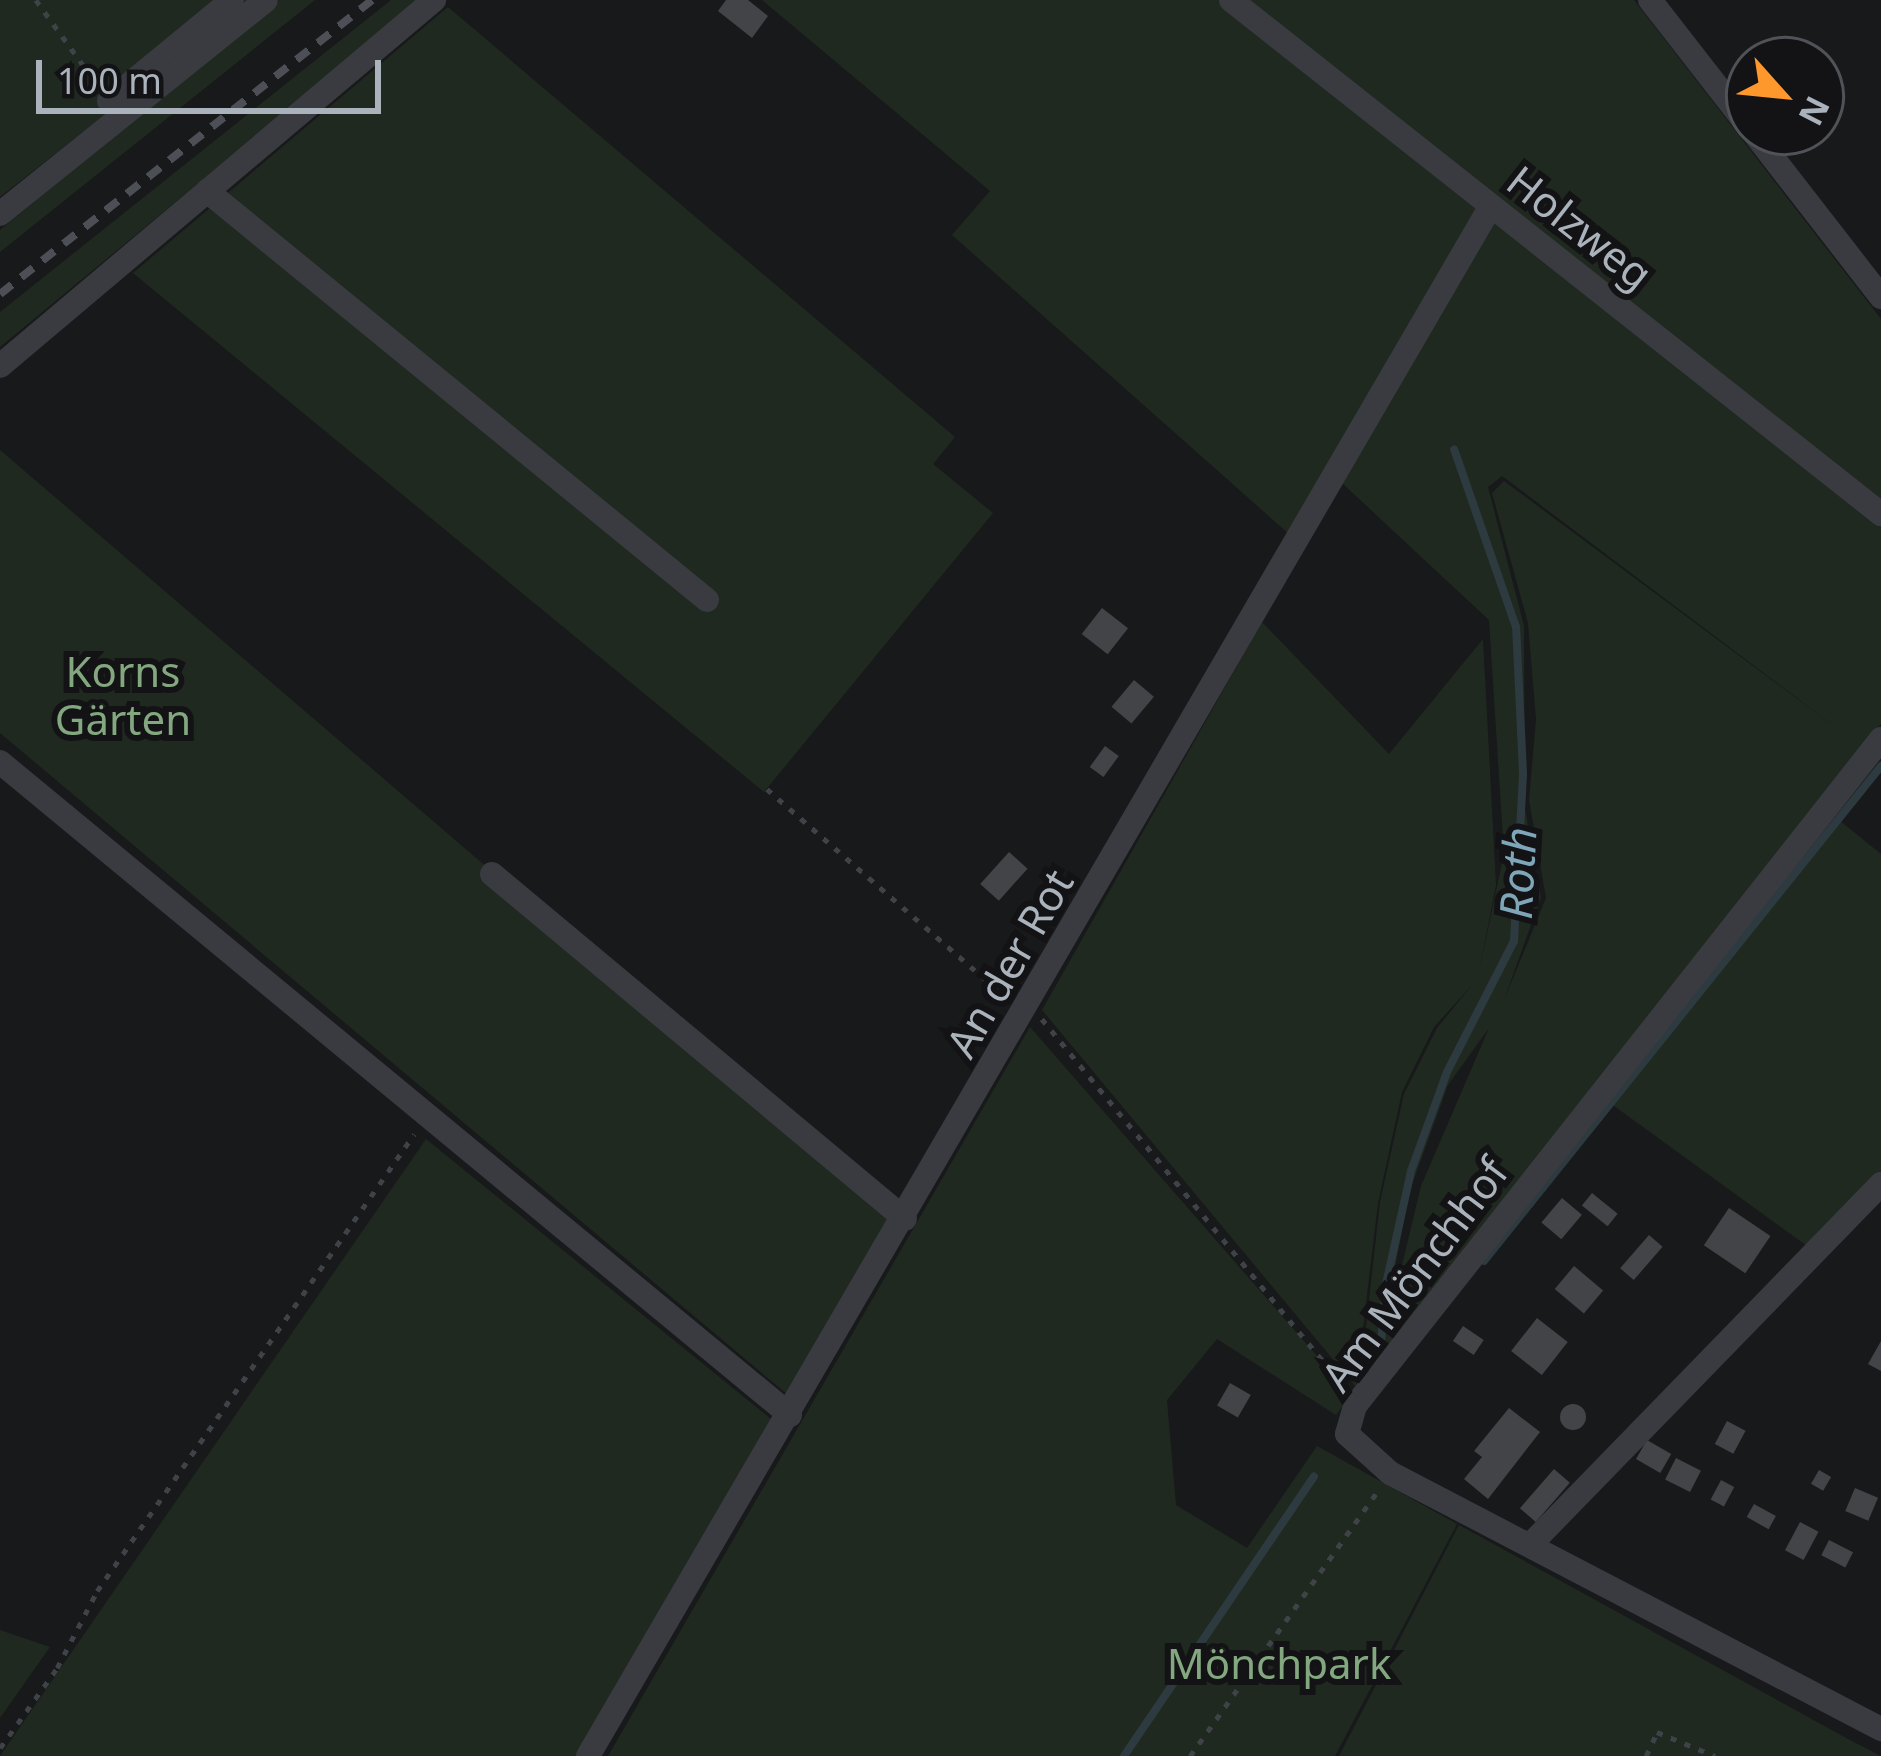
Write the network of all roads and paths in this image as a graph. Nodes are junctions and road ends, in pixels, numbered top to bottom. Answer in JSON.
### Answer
{"nodes":[{"id":1,"x":36,"y":0,"type":"edge"},
{"id":2,"x":232,"y":0,"type":"edge"},
{"id":3,"x":266,"y":0,"type":"edge"},
{"id":4,"x":434,"y":0,"type":"edge"},
{"id":5,"x":1232,"y":0,"type":"edge"},
{"id":6,"x":1650,"y":0,"type":"edge"},
{"id":7,"x":1725,"y":97,"type":"edge"},
{"id":8,"x":109,"y":101,"type":"joint"},
{"id":9,"x":1771,"y":156,"type":"edge"},
{"id":10,"x":207,"y":191,"type":"junction"},
{"id":11,"x":1491,"y":206,"type":"junction"},
{"id":12,"x":0,"y":214,"type":"edge"},
{"id":13,"x":1881,"y":297,"type":"edge"},
{"id":14,"x":0,"y":366,"type":"edge"},
{"id":15,"x":1881,"y":514,"type":"edge"},
{"id":16,"x":707,"y":600,"type":"dead end"},
{"id":17,"x":1881,"y":739,"type":"edge"},
{"id":18,"x":0,"y":762,"type":"edge"},
{"id":19,"x":766,"y":789,"type":"dead end"},
{"id":20,"x":491,"y":874,"type":"dead end"},
{"id":21,"x":1028,"y":1010,"type":"junction"},
{"id":22,"x":424,"y":1119,"type":"junction"},
{"id":23,"x":1881,"y":1184,"type":"edge"},
{"id":24,"x":905,"y":1219,"type":"junction"},
{"id":25,"x":1355,"y":1406,"type":"junction"},
{"id":26,"x":790,"y":1415,"type":"junction"},
{"id":27,"x":1390,"y":1473,"type":"junction"},
{"id":28,"x":1530,"y":1545,"type":"junction"},
{"id":29,"x":1881,"y":1729,"type":"edge"},
{"id":30,"x":0,"y":1748,"type":"edge"},
{"id":31,"x":588,"y":1756,"type":"edge"},
{"id":32,"x":1190,"y":1756,"type":"edge"},
{"id":33,"x":1646,"y":1756,"type":"edge"},
{"id":34,"x":1715,"y":1756,"type":"edge"}],
"edges":[{"from":1,"to":8,"type":"path"},
{"from":2,"to":8,"type":"street"},
{"from":3,"to":12,"type":"street"},
{"from":4,"to":10,"type":"street"},
{"from":5,"to":11,"type":"street","name":"Holzweg"},
{"from":6,"to":7,"type":"street"},
{"from":9,"to":13,"type":"street"},
{"from":10,"to":14,"type":"street"},
{"from":10,"to":16,"type":"street"},
{"from":11,"to":15,"type":"street","name":"Holzweg"},
{"from":11,"to":21,"type":"street","name":"An der Rot"},
{"from":17,"to":25,"type":"street","name":"Am Mönchhof"},
{"from":18,"to":22,"type":"street"},
{"from":19,"to":21,"type":"path"},
{"from":20,"to":24,"type":"street"},
{"from":21,"to":24,"type":"street","name":"An der Rot"},
{"from":21,"to":25,"type":"path"},
{"from":22,"to":26,"type":"street"},
{"from":22,"to":30,"type":"path"},
{"from":23,"to":28,"type":"street"},
{"from":24,"to":26,"type":"street","name":"An der Rot"},
{"from":25,"to":27,"type":"street","name":"Am Mönchhof"},
{"from":26,"to":31,"type":"street","name":"An der Rot"},
{"from":27,"to":28,"type":"street","name":"Am Mönchhof"},
{"from":27,"to":32,"type":"path"},
{"from":28,"to":29,"type":"street","name":"Am Mönchhof"},
{"from":33,"to":34,"type":"path"}]}
